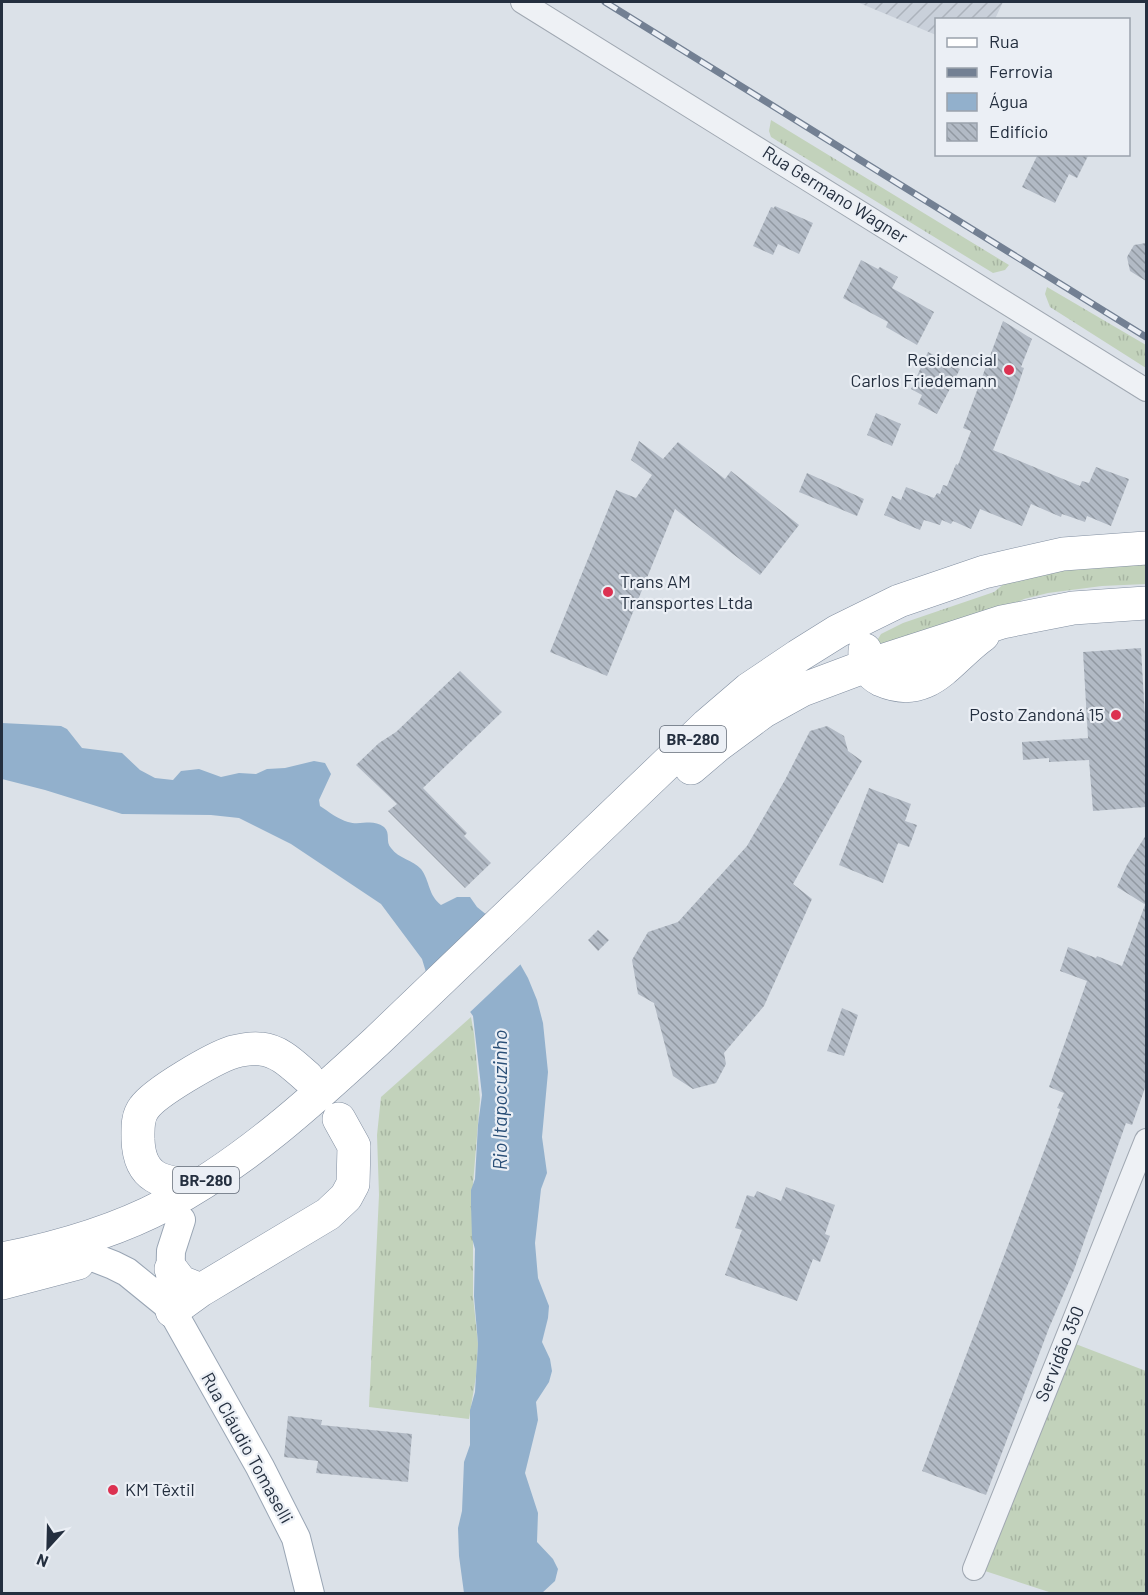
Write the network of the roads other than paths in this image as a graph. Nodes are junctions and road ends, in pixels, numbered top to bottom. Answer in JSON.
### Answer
{"nodes":[{"id":1,"x":522,"y":2,"type":"edge"},
{"id":2,"x":1146,"y":390,"type":"edge"},
{"id":3,"x":1146,"y":548,"type":"edge"},
{"id":4,"x":899,"y":601,"type":"junction"},
{"id":5,"x":1146,"y":603,"type":"edge"},
{"id":6,"x":866,"y":666,"type":"junction"},
{"id":7,"x":519,"y":919,"type":"junction"},
{"id":8,"x":384,"y":1048,"type":"junction"},
{"id":9,"x":307,"y":1077,"type":"dead end"},
{"id":10,"x":339,"y":1119,"type":"dead end"},
{"id":11,"x":1146,"y":1140,"type":"edge"},
{"id":12,"x":197,"y":1186,"type":"junction"},
{"id":13,"x":181,"y":1220,"type":"junction"},
{"id":14,"x":95,"y":1258,"type":"junction"},
{"id":15,"x":2,"y":1259,"type":"edge"},
{"id":16,"x":171,"y":1269,"type":"junction"},
{"id":17,"x":2,"y":1283,"type":"edge"},
{"id":18,"x":201,"y":1290,"type":"junction"},
{"id":19,"x":171,"y":1309,"type":"junction"},
{"id":20,"x":974,"y":1569,"type":"dead end"},
{"id":21,"x":310,"y":1593,"type":"edge"}],
"edges":[{"from":1,"to":2,"type":"street","name":"Rua Germano Wagner"},
{"from":3,"to":4,"type":"highway","number":"BR-280"},
{"from":4,"to":6,"type":"highway"},
{"from":4,"to":7,"type":"highway","number":"BR-280"},
{"from":5,"to":6,"type":"highway"},
{"from":6,"to":7,"type":"highway","number":"BR-280"},
{"from":7,"to":8,"type":"highway","number":"BR-280"},
{"from":8,"to":12,"type":"highway","number":"BR-280"},
{"from":8,"to":13,"type":"highway","number":"BR-280"},
{"from":9,"to":12,"type":"highway"},
{"from":10,"to":18,"type":"highway"},
{"from":11,"to":20,"type":"street","name":"Servidão 350"},
{"from":12,"to":15,"type":"highway","number":"BR-280"},
{"from":13,"to":14,"type":"highway","number":"BR-280"},
{"from":13,"to":16,"type":"main road"},
{"from":14,"to":17,"type":"highway","number":"BR-280"},
{"from":14,"to":19,"type":"main road","name":"Rua Cláudio Tomaselli"},
{"from":16,"to":18,"type":"highway"},
{"from":16,"to":19,"type":"main road"},
{"from":18,"to":19,"type":"highway"},
{"from":19,"to":21,"type":"main road","name":"Rua Cláudio Tomaselli"}]}
